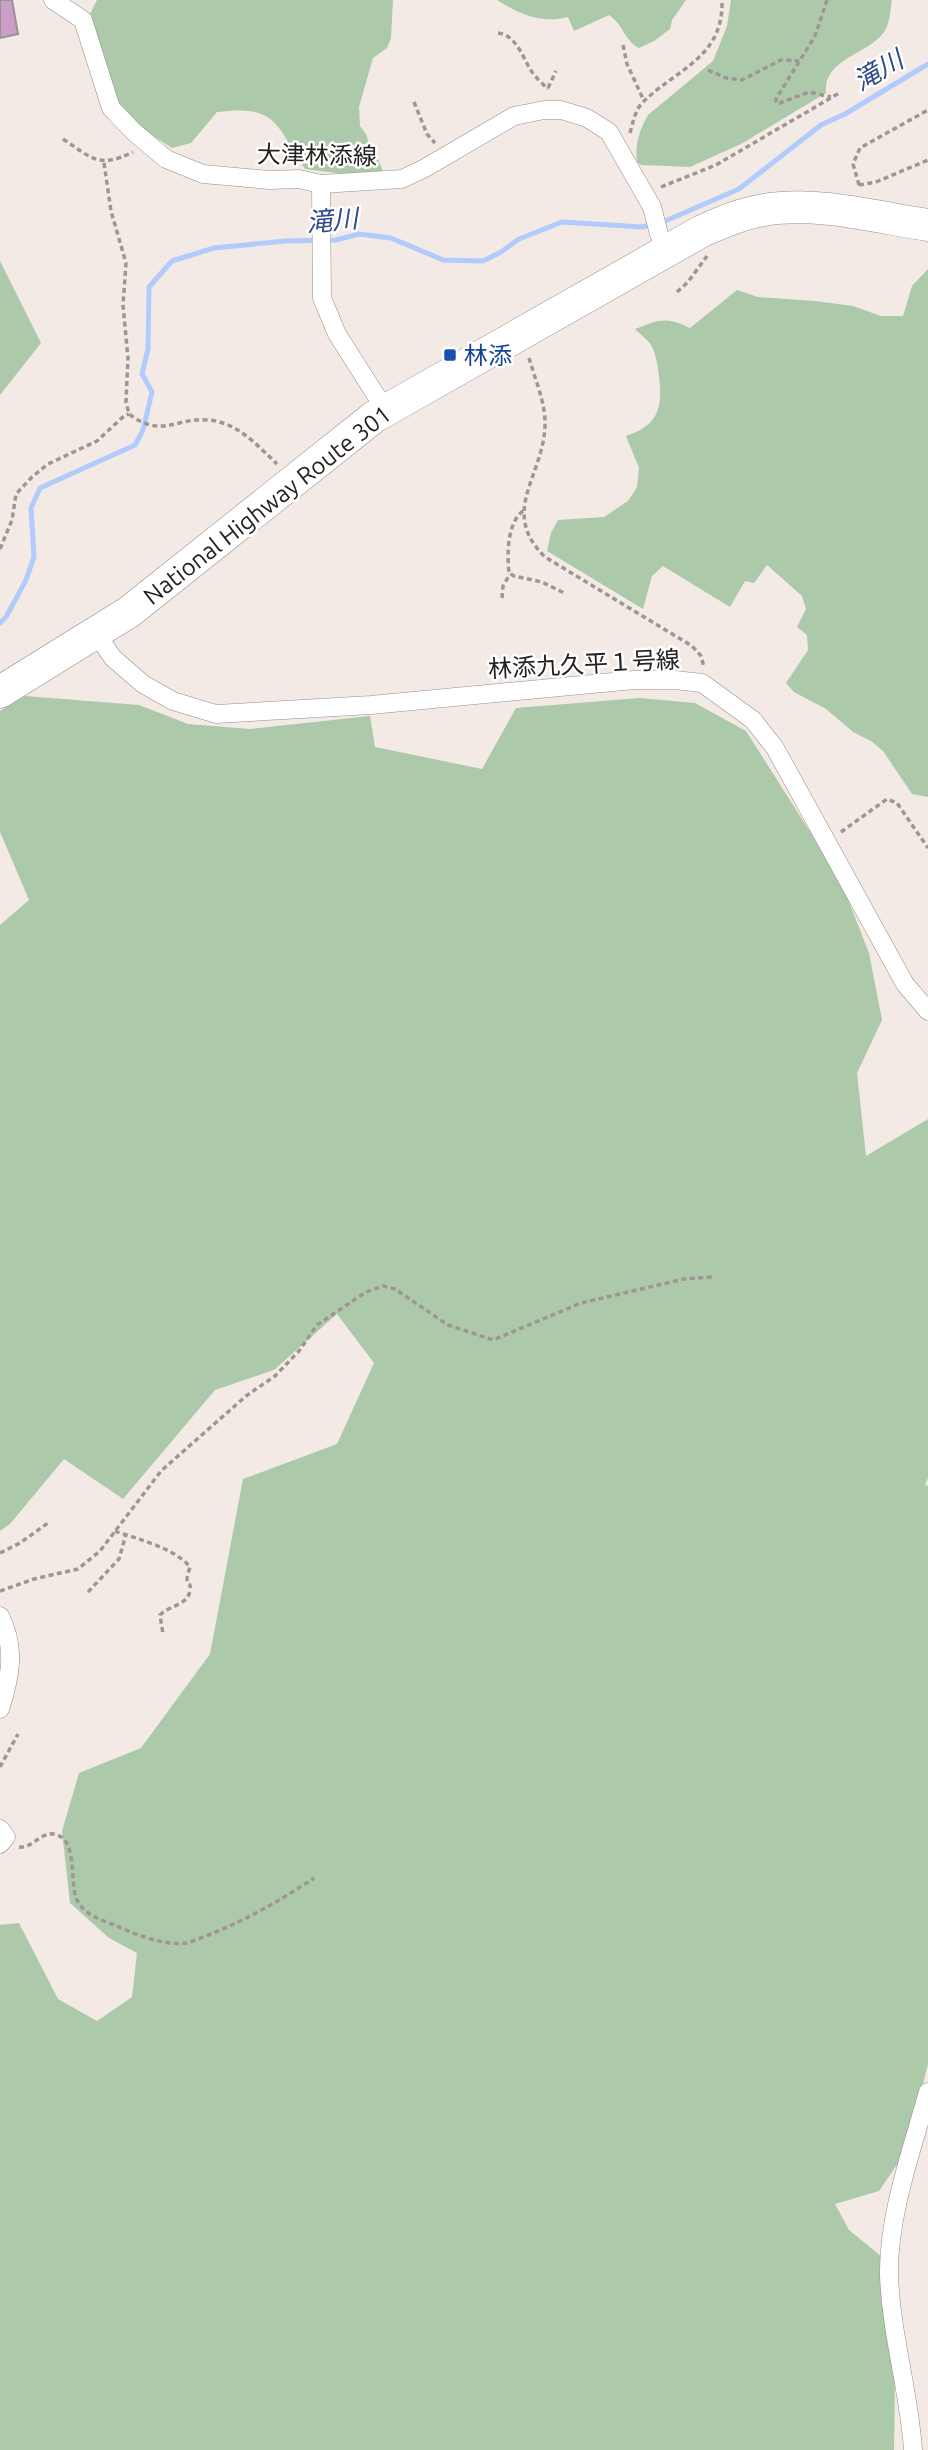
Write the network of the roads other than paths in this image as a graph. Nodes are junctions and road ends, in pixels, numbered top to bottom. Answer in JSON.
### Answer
{"nodes":[{"id":1,"x":52,"y":0,"type":"edge"},
{"id":2,"x":321,"y":184,"type":"junction"},
{"id":3,"x":928,"y":225,"type":"edge"},
{"id":4,"x":662,"y":239,"type":"junction"},
{"id":5,"x":386,"y":411,"type":"junction"},
{"id":6,"x":95,"y":632,"type":"junction"},
{"id":7,"x":0,"y":692,"type":"edge"},
{"id":8,"x":928,"y":1011,"type":"edge"},
{"id":9,"x":0,"y":1616,"type":"edge"},
{"id":10,"x":0,"y":1709,"type":"edge"},
{"id":11,"x":928,"y":2092,"type":"edge"},
{"id":12,"x":913,"y":2450,"type":"edge"}],
"edges":[{"from":1,"to":2,"type":"street","name":"大津林添線"},
{"from":2,"to":4,"type":"street","name":"大津林添線"},
{"from":2,"to":5,"type":"street"},
{"from":3,"to":4,"type":"highway","name":"National Highway Route 301"},
{"from":4,"to":5,"type":"highway","name":"National Highway Route 301"},
{"from":5,"to":6,"type":"highway","name":"National Highway Route 301"},
{"from":6,"to":7,"type":"highway","name":"National Highway Route 301"},
{"from":6,"to":8,"type":"street","name":"林添九久平１号線"},
{"from":9,"to":10,"type":"street"},
{"from":11,"to":12,"type":"street"}]}
